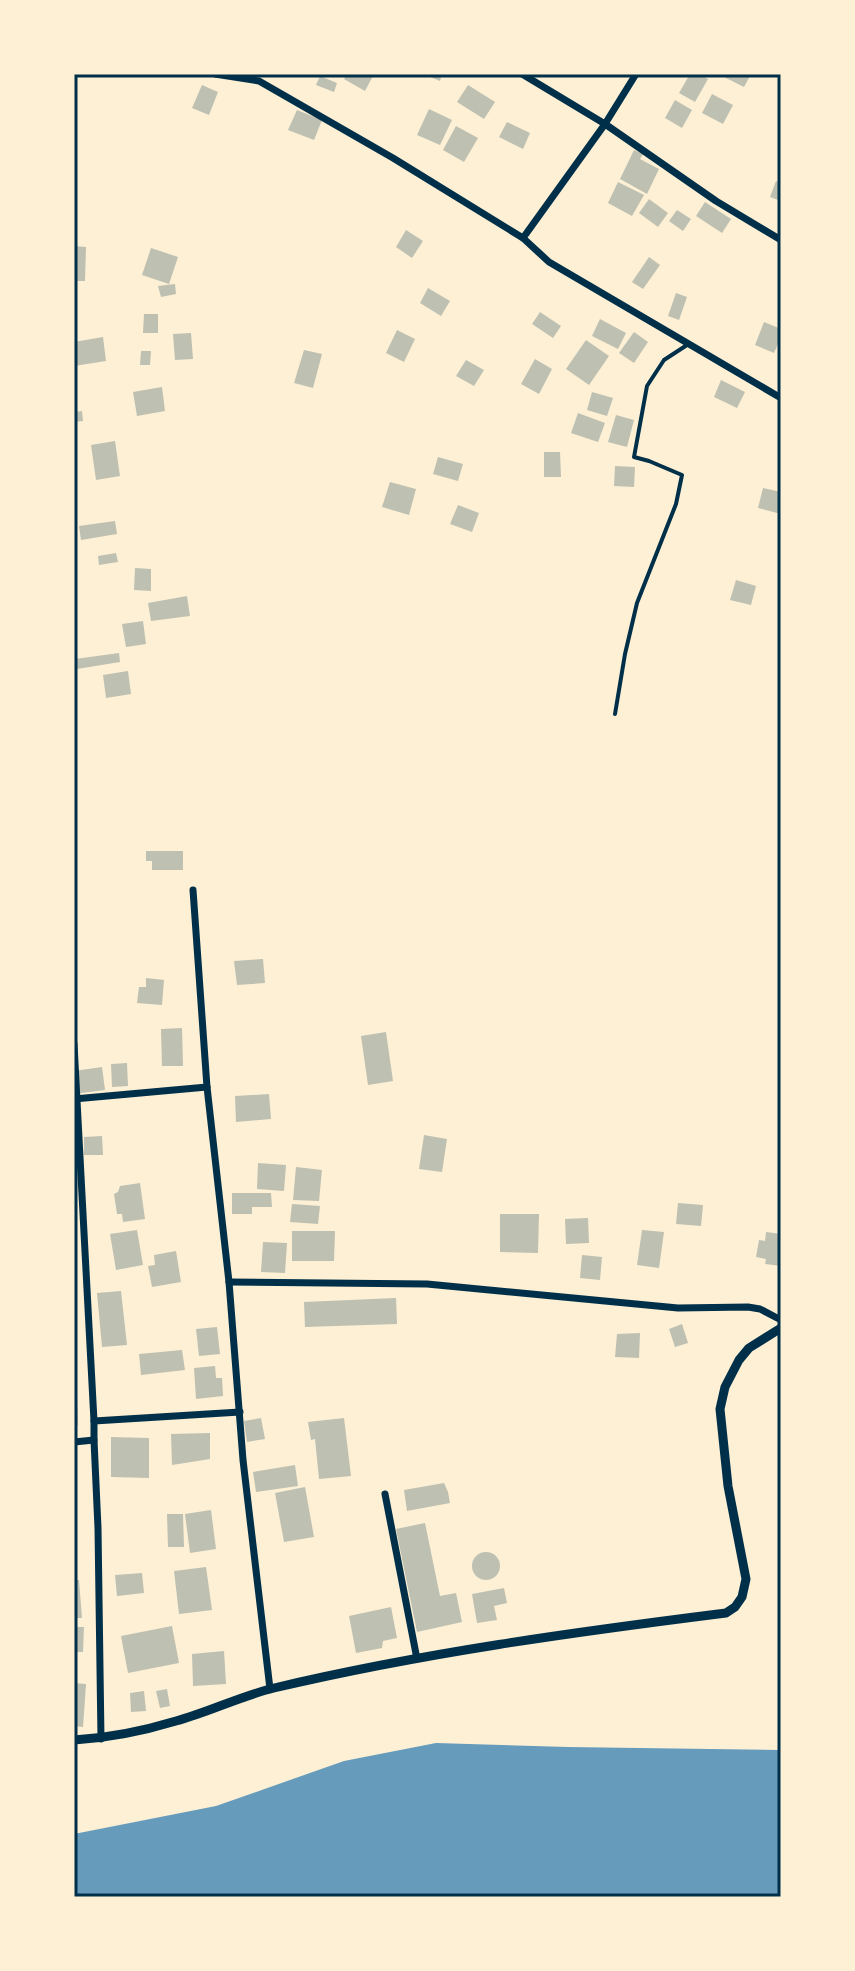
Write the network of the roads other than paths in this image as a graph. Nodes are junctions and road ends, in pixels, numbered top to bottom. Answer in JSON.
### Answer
{"nodes":[{"id":1,"x":215,"y":74,"type":"edge"},
{"id":2,"x":522,"y":74,"type":"edge"},
{"id":3,"x":636,"y":74,"type":"edge"},
{"id":4,"x":260,"y":77,"type":"edge"},
{"id":5,"x":605,"y":124,"type":"junction"},
{"id":6,"x":523,"y":238,"type":"junction"},
{"id":7,"x":781,"y":240,"type":"edge"},
{"id":8,"x":688,"y":344,"type":"junction"},
{"id":9,"x":781,"y":398,"type":"edge"},
{"id":10,"x":615,"y":714,"type":"dead end"},
{"id":11,"x":193,"y":890,"type":"dead end"},
{"id":12,"x":74,"y":1044,"type":"edge"},
{"id":13,"x":207,"y":1087,"type":"junction"},
{"id":14,"x":75,"y":1099,"type":"edge"},
{"id":15,"x":229,"y":1282,"type":"junction"},
{"id":16,"x":781,"y":1320,"type":"edge"},
{"id":17,"x":781,"y":1328,"type":"edge"},
{"id":18,"x":240,"y":1412,"type":"junction"},
{"id":19,"x":94,"y":1421,"type":"junction"},
{"id":20,"x":94,"y":1440,"type":"junction"},
{"id":21,"x":74,"y":1442,"type":"edge"},
{"id":22,"x":385,"y":1494,"type":"dead end"},
{"id":23,"x":417,"y":1659,"type":"junction"},
{"id":24,"x":270,"y":1689,"type":"junction"},
{"id":25,"x":101,"y":1739,"type":"junction"},
{"id":26,"x":74,"y":1740,"type":"edge"}],
"edges":[{"from":1,"to":4,"type":"street"},
{"from":2,"to":5,"type":"street"},
{"from":3,"to":5,"type":"street"},
{"from":4,"to":6,"type":"street"},
{"from":5,"to":6,"type":"street"},
{"from":5,"to":7,"type":"street"},
{"from":6,"to":8,"type":"street"},
{"from":8,"to":9,"type":"street"},
{"from":8,"to":10,"type":"lane"},
{"from":11,"to":13,"type":"street"},
{"from":12,"to":14,"type":"street"},
{"from":13,"to":14,"type":"street"},
{"from":13,"to":15,"type":"street"},
{"from":14,"to":19,"type":"street"},
{"from":15,"to":16,"type":"street"},
{"from":15,"to":18,"type":"street"},
{"from":17,"to":23,"type":"street"},
{"from":18,"to":19,"type":"street"},
{"from":18,"to":24,"type":"street"},
{"from":19,"to":20,"type":"street"},
{"from":20,"to":21,"type":"street"},
{"from":20,"to":25,"type":"street"},
{"from":22,"to":23,"type":"street"},
{"from":23,"to":24,"type":"street"},
{"from":24,"to":25,"type":"street"},
{"from":25,"to":26,"type":"street"}]}
